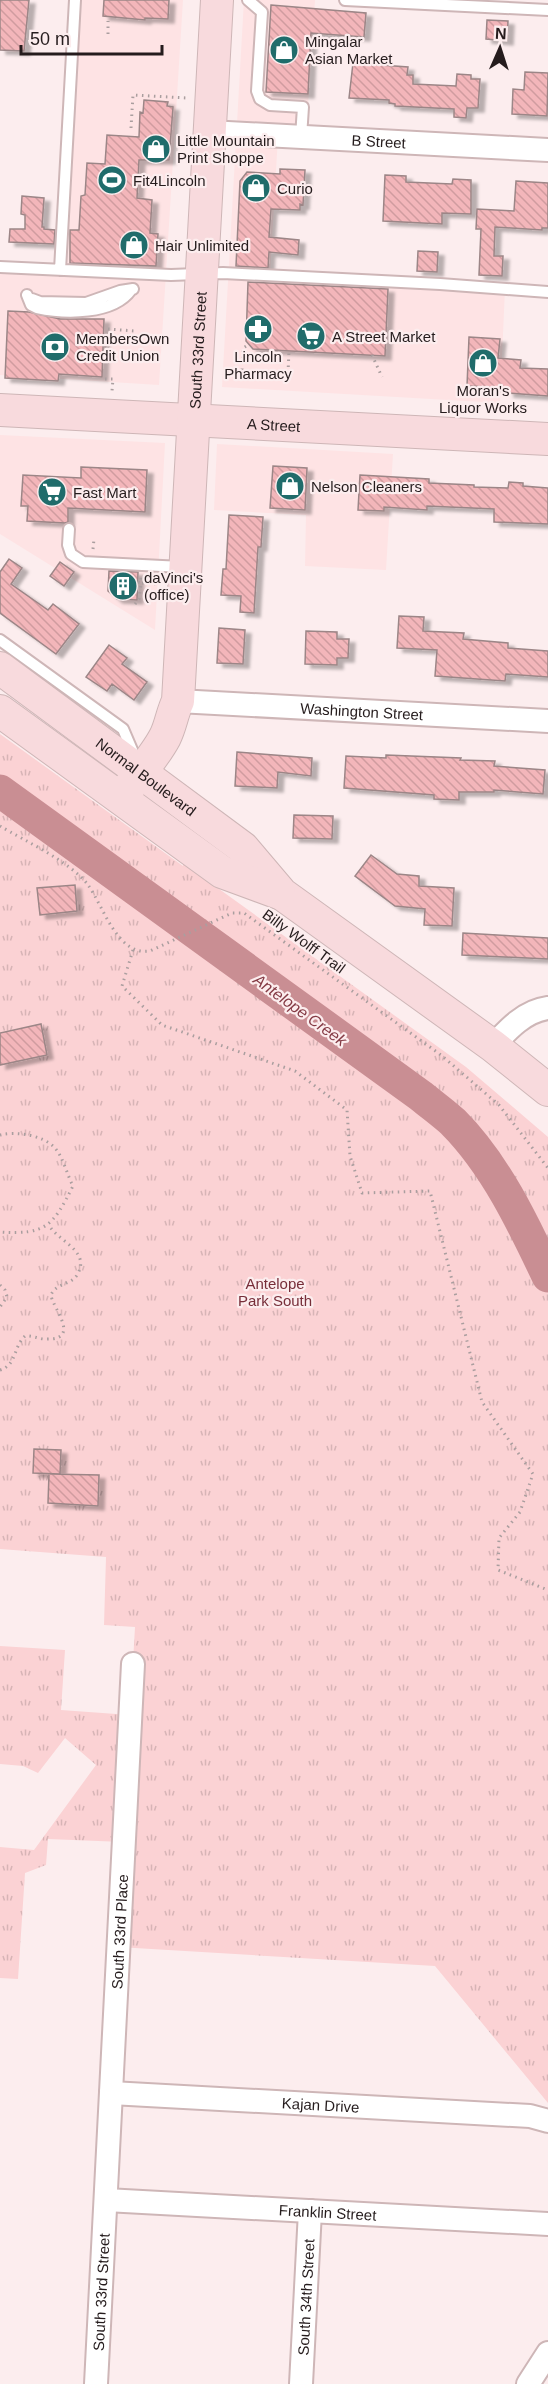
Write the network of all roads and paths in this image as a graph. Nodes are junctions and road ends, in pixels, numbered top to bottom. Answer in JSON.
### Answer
{"nodes":[{"id":1,"x":75,"y":0,"type":"edge"},
{"id":2,"x":217,"y":0,"type":"edge"},
{"id":3,"x":249,"y":0,"type":"edge"},
{"id":4,"x":345,"y":0,"type":"edge"},
{"id":5,"x":548,"y":10,"type":"edge"},
{"id":6,"x":108,"y":21,"type":"dead end"},
{"id":7,"x":108,"y":34,"type":"dead end"},
{"id":8,"x":188,"y":99,"type":"dead end"},
{"id":9,"x":131,"y":128,"type":"dead end"},
{"id":10,"x":209,"y":132,"type":"junction"},
{"id":11,"x":301,"y":137,"type":"junction"},
{"id":12,"x":548,"y":150,"type":"edge"},
{"id":13,"x":0,"y":267,"type":"edge"},
{"id":14,"x":60,"y":270,"type":"junction"},
{"id":15,"x":202,"y":274,"type":"junction"},
{"id":16,"x":133,"y":289,"type":"dead end"},
{"id":17,"x":548,"y":292,"type":"edge"},
{"id":18,"x":27,"y":295,"type":"dead end"},
{"id":19,"x":108,"y":328,"type":"dead end"},
{"id":20,"x":135,"y":331,"type":"dead end"},
{"id":21,"x":248,"y":345,"type":"dead end"},
{"id":22,"x":289,"y":351,"type":"dead end"},
{"id":23,"x":372,"y":355,"type":"dead end"},
{"id":24,"x":242,"y":370,"type":"dead end"},
{"id":25,"x":288,"y":373,"type":"dead end"},
{"id":26,"x":382,"y":378,"type":"dead end"},
{"id":27,"x":105,"y":379,"type":"dead end"},
{"id":28,"x":112,"y":393,"type":"dead end"},
{"id":29,"x":0,"y":410,"type":"edge"},
{"id":30,"x":194,"y":420,"type":"junction"},
{"id":31,"x":548,"y":439,"type":"edge"},
{"id":32,"x":69,"y":529,"type":"dead end"},
{"id":33,"x":185,"y":567,"type":"junction"},
{"id":34,"x":138,"y":582,"type":"dead end"},
{"id":35,"x":135,"y":603,"type":"dead end"},
{"id":36,"x":0,"y":640,"type":"edge"},
{"id":37,"x":0,"y":668,"type":"edge"},
{"id":38,"x":178,"y":701,"type":"junction"},
{"id":39,"x":0,"y":711,"type":"edge"},
{"id":40,"x":548,"y":721,"type":"edge"},
{"id":41,"x":149,"y":778,"type":"junction"},
{"id":42,"x":129,"y":804,"type":"junction"},
{"id":43,"x":0,"y":826,"type":"edge"},
{"id":44,"x":282,"y":894,"type":"junction"},
{"id":45,"x":133,"y":950,"type":"junction"},
{"id":46,"x":548,"y":1008,"type":"edge"},
{"id":47,"x":493,"y":1046,"type":"junction"},
{"id":48,"x":548,"y":1090,"type":"edge"},
{"id":49,"x":1,"y":1134,"type":"edge"},
{"id":50,"x":548,"y":1168,"type":"edge"},
{"id":51,"x":49,"y":1225,"type":"junction"},
{"id":52,"x":0,"y":1232,"type":"edge"},
{"id":53,"x":0,"y":1285,"type":"edge"},
{"id":54,"x":0,"y":1307,"type":"edge"},
{"id":55,"x":0,"y":1370,"type":"edge"},
{"id":56,"x":548,"y":1590,"type":"edge"},
{"id":57,"x":133,"y":1664,"type":"dead end"},
{"id":58,"x":111,"y":2093,"type":"junction"},
{"id":59,"x":539,"y":2118,"type":"edge"},
{"id":60,"x":106,"y":2200,"type":"junction"},
{"id":61,"x":310,"y":2211,"type":"junction"},
{"id":62,"x":548,"y":2224,"type":"edge"},
{"id":63,"x":548,"y":2353,"type":"edge"},
{"id":64,"x":96,"y":2384,"type":"edge"},
{"id":65,"x":301,"y":2384,"type":"edge"},
{"id":66,"x":528,"y":2384,"type":"edge"}],
"edges":[{"from":1,"to":14,"type":"lane"},
{"from":2,"to":10,"type":"main road","name":"South 33rd Street"},
{"from":3,"to":11,"type":"lane"},
{"from":4,"to":5,"type":"lane"},
{"from":6,"to":7,"type":"path"},
{"from":8,"to":9,"type":"path"},
{"from":10,"to":11,"type":"street","name":"B Street"},
{"from":10,"to":15,"type":"main road","name":"South 33rd Street"},
{"from":11,"to":12,"type":"street","name":"B Street"},
{"from":13,"to":14,"type":"lane"},
{"from":14,"to":15,"type":"lane"},
{"from":15,"to":17,"type":"lane"},
{"from":15,"to":30,"type":"main road","name":"South 33rd Street"},
{"from":16,"to":18,"type":"lane"},
{"from":19,"to":20,"type":"path"},
{"from":21,"to":24,"type":"path"},
{"from":22,"to":25,"type":"path"},
{"from":23,"to":26,"type":"path"},
{"from":27,"to":28,"type":"path"},
{"from":29,"to":30,"type":"main road","name":"A Street"},
{"from":30,"to":31,"type":"main road","name":"A Street"},
{"from":30,"to":33,"type":"main road","name":"South 33rd Street"},
{"from":32,"to":33,"type":"lane"},
{"from":33,"to":38,"type":"main road","name":"South 33rd Street"},
{"from":34,"to":35,"type":"path"},
{"from":36,"to":41,"type":"lane"},
{"from":37,"to":41,"type":"main road","name":"Normal Boulevard"},
{"from":38,"to":40,"type":"street","name":"Washington Street"},
{"from":38,"to":41,"type":"main road","name":"South 33rd Street"},
{"from":39,"to":42,"type":"main road","name":"Normal Boulevard"},
{"from":41,"to":42,"type":"main road","name":"South 33rd Street"},
{"from":41,"to":44,"type":"main road","name":"Normal Boulevard"},
{"from":42,"to":44,"type":"main road","name":"Normal Boulevard"},
{"from":43,"to":45,"type":"path"},
{"from":44,"to":47,"type":"main road","name":"Normal Boulevard"},
{"from":45,"to":50,"type":"path","name":"Billy Wolff Trail"},
{"from":45,"to":56,"type":"path"},
{"from":46,"to":47,"type":"street"},
{"from":47,"to":48,"type":"main road","name":"Normal Boulevard"},
{"from":49,"to":51,"type":"path"},
{"from":51,"to":52,"type":"path"},
{"from":51,"to":55,"type":"path"},
{"from":53,"to":54,"type":"path"},
{"from":57,"to":58,"type":"street","name":"South 33rd Place"},
{"from":58,"to":59,"type":"street","name":"Kajan Drive"},
{"from":58,"to":60,"type":"street","name":"South 33rd Place"},
{"from":60,"to":61,"type":"street","name":"Franklin Street"},
{"from":60,"to":64,"type":"street","name":"South 33rd Street"},
{"from":61,"to":62,"type":"street","name":"Franklin Street"},
{"from":61,"to":65,"type":"street","name":"South 34th Street"},
{"from":63,"to":66,"type":"street"}]}
